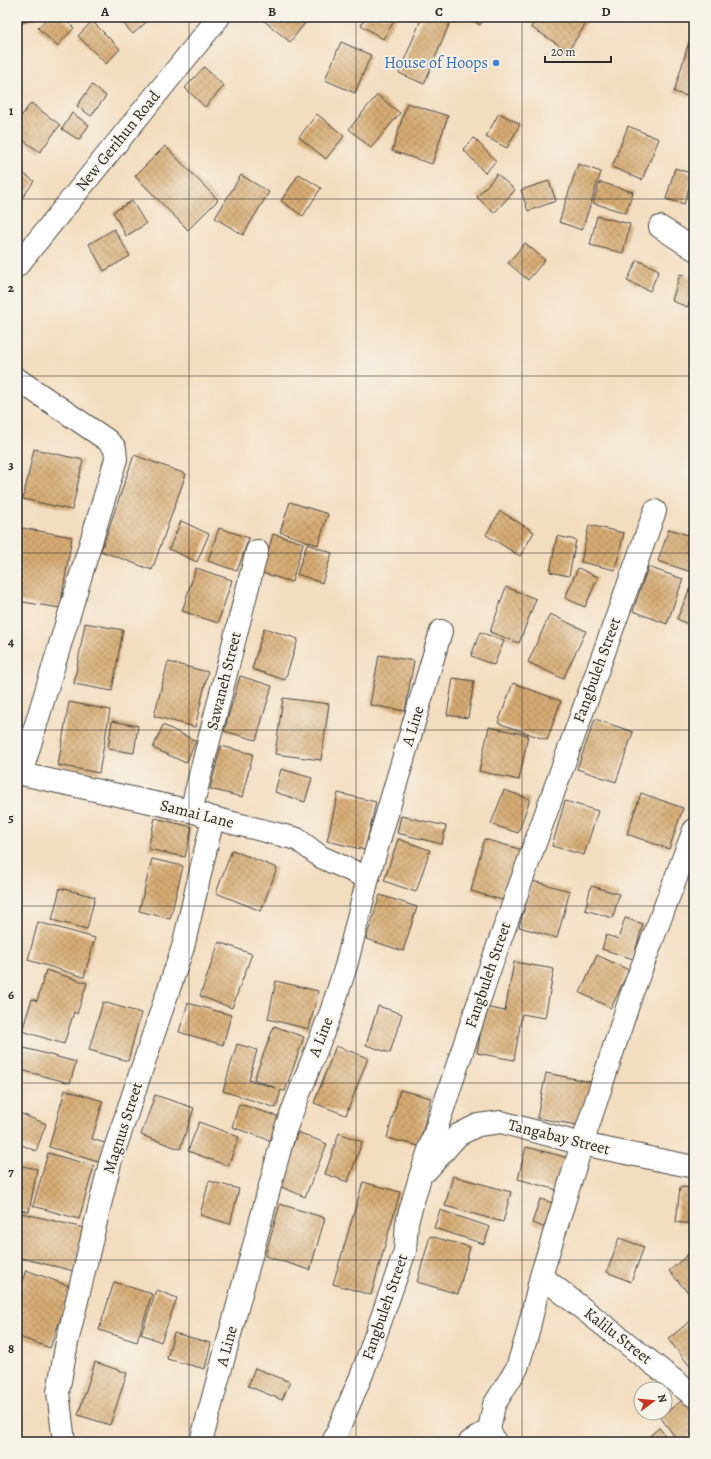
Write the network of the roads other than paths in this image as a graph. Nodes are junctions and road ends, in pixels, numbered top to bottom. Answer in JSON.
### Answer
{"nodes":[{"id":1,"x":219,"y":17,"type":"edge"},
{"id":2,"x":660,"y":227,"type":"dead end"},
{"id":3,"x":694,"y":249,"type":"edge"},
{"id":4,"x":17,"y":266,"type":"edge"},
{"id":5,"x":17,"y":379,"type":"edge"},
{"id":6,"x":655,"y":511,"type":"dead end"},
{"id":7,"x":257,"y":551,"type":"dead end"},
{"id":8,"x":441,"y":631,"type":"dead end"},
{"id":9,"x":19,"y":774,"type":"edge"},
{"id":10,"x":191,"y":811,"type":"junction"},
{"id":11,"x":213,"y":818,"type":"junction"},
{"id":12,"x":694,"y":830,"type":"edge"},
{"id":13,"x":368,"y":878,"type":"junction"},
{"id":14,"x":582,"y":1144,"type":"junction"},
{"id":15,"x":694,"y":1167,"type":"edge"},
{"id":16,"x":420,"y":1177,"type":"junction"},
{"id":17,"x":541,"y":1276,"type":"junction"},
{"id":18,"x":694,"y":1396,"type":"edge"},
{"id":19,"x":492,"y":1436,"type":"edge"},
{"id":20,"x":64,"y":1442,"type":"edge"},
{"id":21,"x":201,"y":1442,"type":"edge"},
{"id":22,"x":333,"y":1442,"type":"edge"},
{"id":23,"x":470,"y":1442,"type":"edge"}],
"edges":[{"from":1,"to":4,"type":"street","name":"New Gerihun Road"},
{"from":2,"to":3,"type":"street"},
{"from":5,"to":9,"type":"street"},
{"from":6,"to":16,"type":"street","name":"Fangbuleh Street"},
{"from":7,"to":10,"type":"street","name":"Sawaneh Street"},
{"from":8,"to":13,"type":"street","name":"A Line"},
{"from":9,"to":10,"type":"street","name":"Samai Lane"},
{"from":10,"to":11,"type":"street","name":"Samai Lane"},
{"from":11,"to":13,"type":"street","name":"Samai Lane"},
{"from":11,"to":20,"type":"street","name":"Magnus Street"},
{"from":12,"to":14,"type":"street"},
{"from":13,"to":21,"type":"street","name":"A Line"},
{"from":14,"to":15,"type":"street","name":"Tangabay Street"},
{"from":14,"to":16,"type":"street","name":"Tangabay Street"},
{"from":14,"to":17,"type":"street"},
{"from":16,"to":22,"type":"street","name":"Fangbuleh Street"},
{"from":17,"to":18,"type":"street","name":"Kalilu Street"},
{"from":17,"to":19,"type":"street"},
{"from":19,"to":23,"type":"street"}]}
